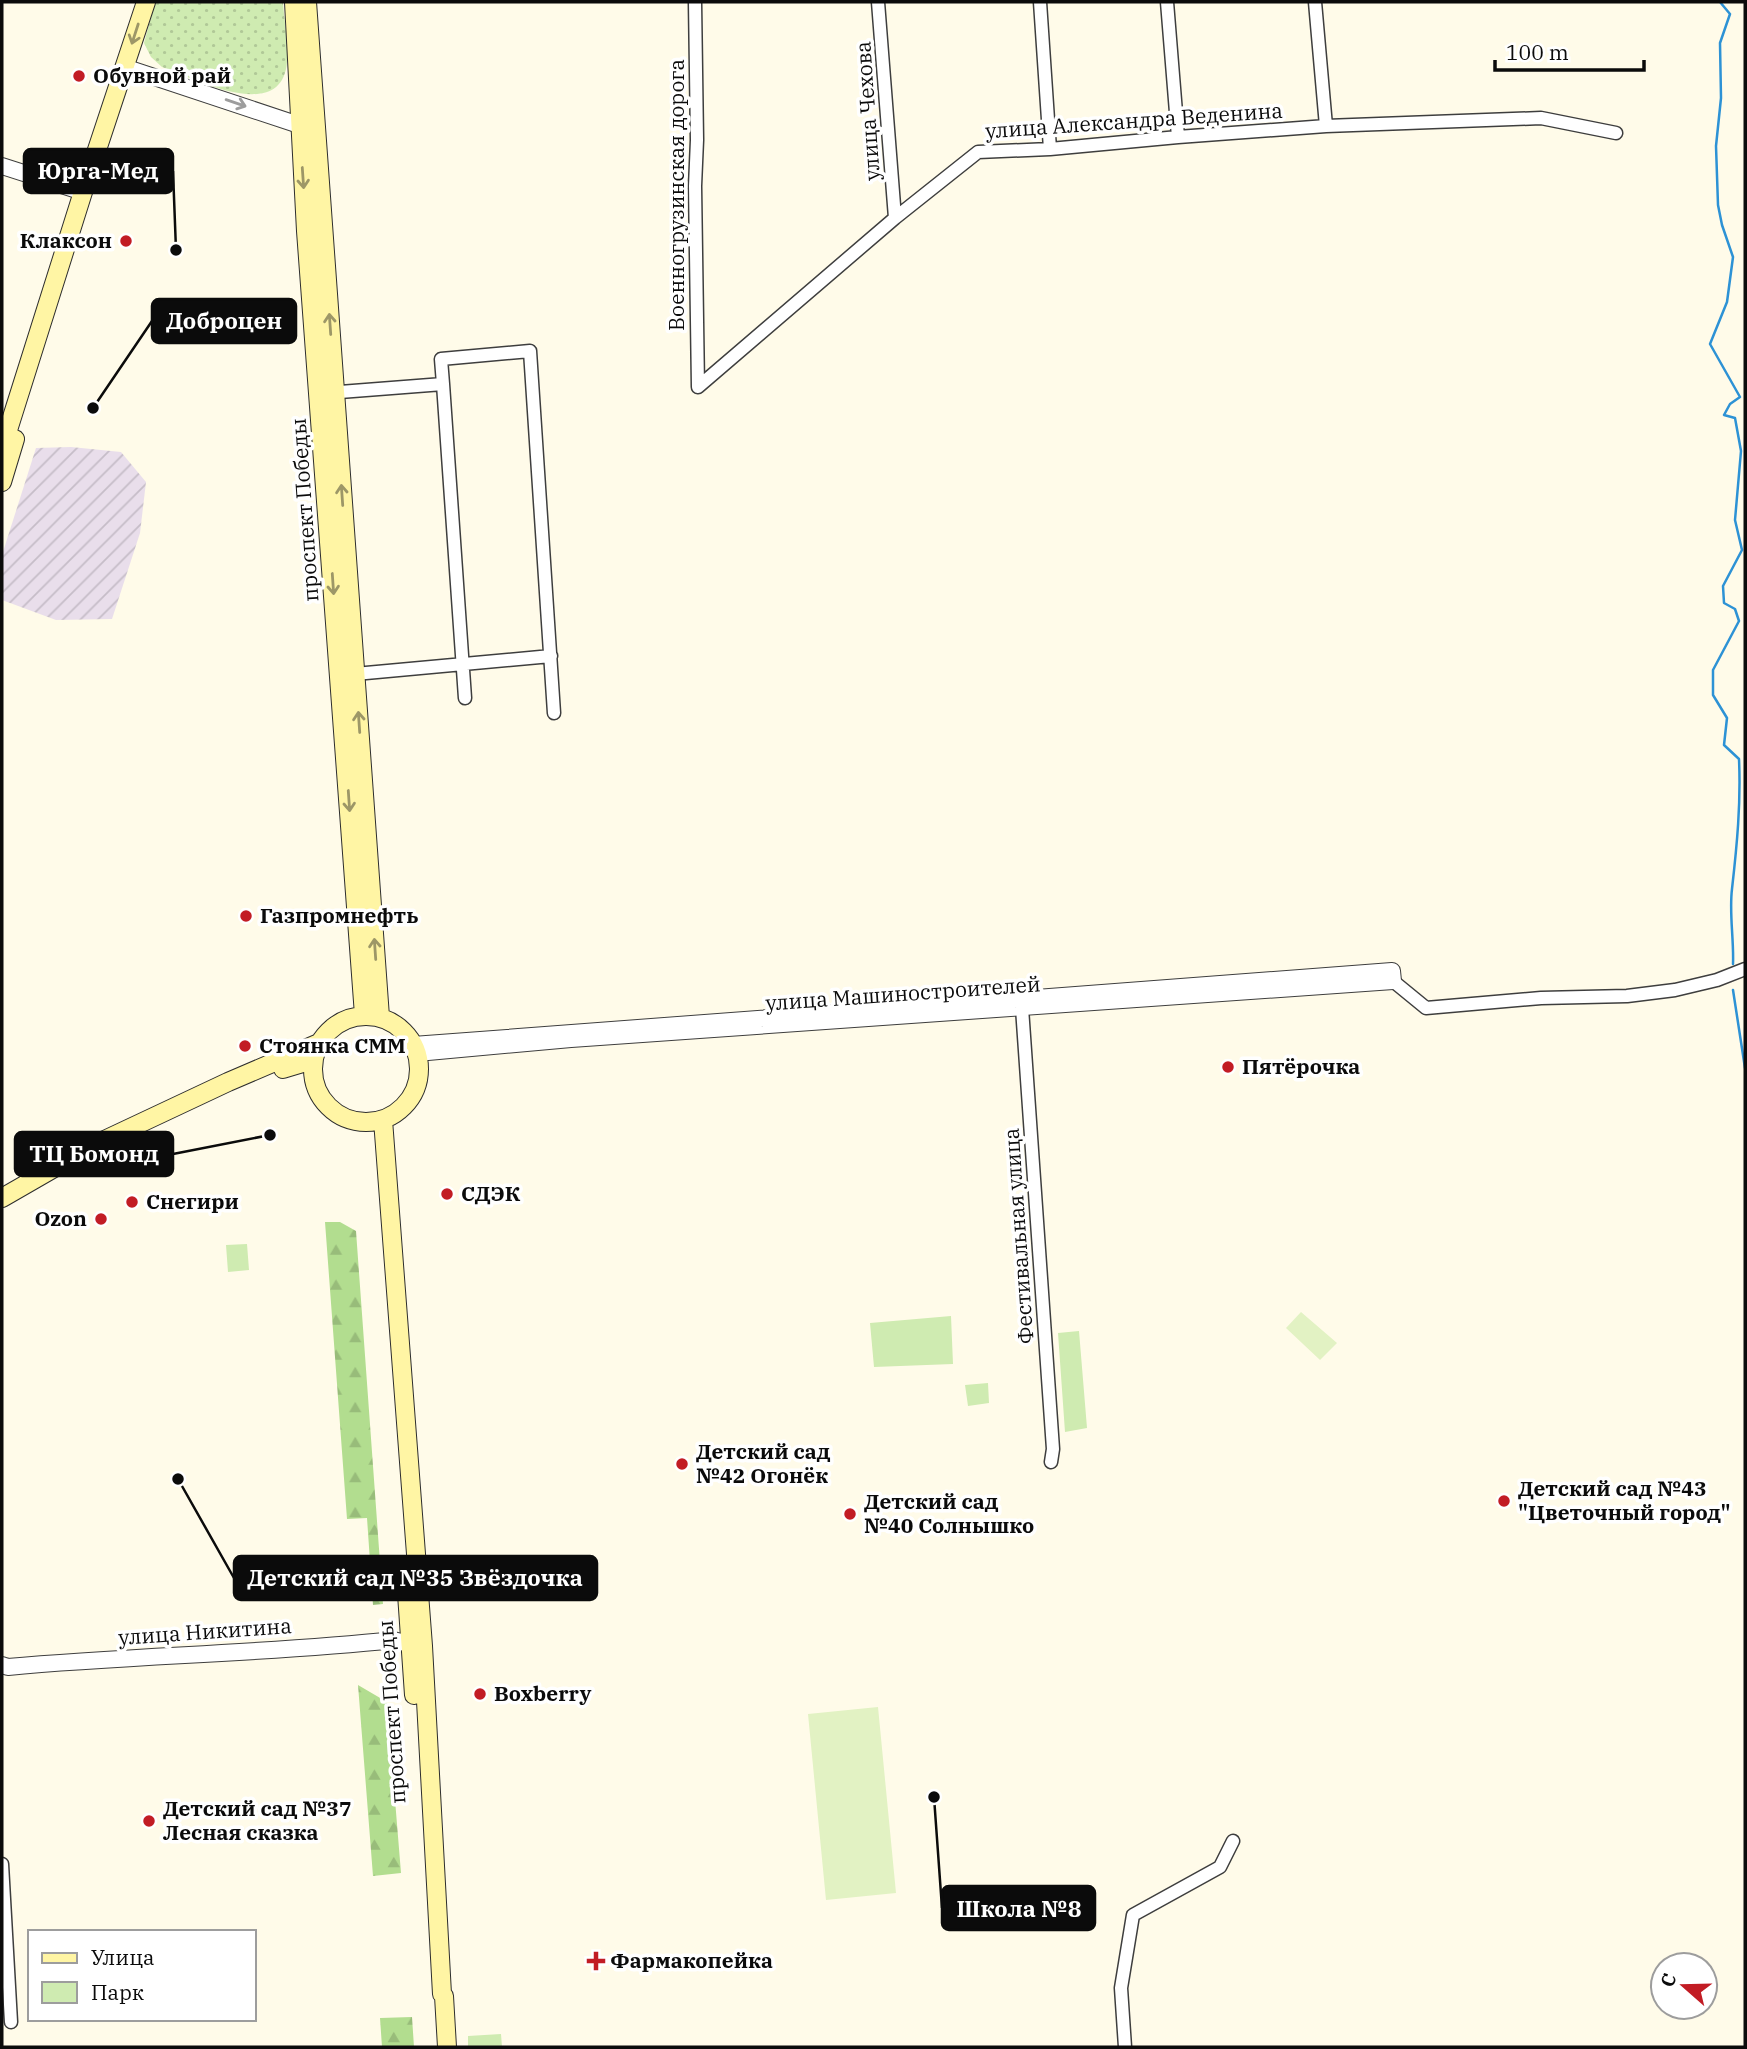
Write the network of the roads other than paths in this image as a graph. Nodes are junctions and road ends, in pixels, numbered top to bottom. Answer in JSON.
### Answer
{"nodes":[{"id":1,"x":146,"y":2,"type":"edge"},
{"id":2,"x":294,"y":2,"type":"edge"},
{"id":3,"x":307,"y":2,"type":"edge"},
{"id":4,"x":695,"y":2,"type":"edge"},
{"id":5,"x":878,"y":2,"type":"edge"},
{"id":6,"x":1040,"y":2,"type":"edge"},
{"id":7,"x":1167,"y":2,"type":"edge"},
{"id":8,"x":1315,"y":2,"type":"edge"},
{"id":9,"x":128,"y":68,"type":"junction"},
{"id":10,"x":307,"y":123,"type":"junction"},
{"id":11,"x":1326,"y":126,"type":"junction"},
{"id":12,"x":1615,"y":133,"type":"dead end"},
{"id":13,"x":1178,"y":137,"type":"junction"},
{"id":14,"x":1050,"y":149,"type":"junction"},
{"id":15,"x":2,"y":166,"type":"edge"},
{"id":16,"x":83,"y":191,"type":"junction"},
{"id":17,"x":895,"y":218,"type":"junction"},
{"id":18,"x":443,"y":384,"type":"junction"},
{"id":19,"x":698,"y":387,"type":"joint"},
{"id":20,"x":327,"y":393,"type":"junction"},
{"id":21,"x":2,"y":449,"type":"edge"},
{"id":22,"x":2,"y":482,"type":"edge"},
{"id":23,"x":551,"y":656,"type":"junction"},
{"id":24,"x":463,"y":664,"type":"junction"},
{"id":25,"x":355,"y":674,"type":"junction"},
{"id":26,"x":465,"y":698,"type":"dead end"},
{"id":27,"x":554,"y":713,"type":"dead end"},
{"id":28,"x":1745,"y":969,"type":"edge"},
{"id":29,"x":1392,"y":981,"type":"junction"},
{"id":30,"x":1022,"y":1008,"type":"junction"},
{"id":31,"x":372,"y":1016,"type":"junction"},
{"id":32,"x":415,"y":1049,"type":"junction"},
{"id":33,"x":316,"y":1051,"type":"junction"},
{"id":34,"x":379,"y":1121,"type":"junction"},
{"id":35,"x":2,"y":1198,"type":"edge"},
{"id":36,"x":2,"y":1211,"type":"edge"},
{"id":37,"x":1051,"y":1462,"type":"dead end"},
{"id":38,"x":410,"y":1644,"type":"junction"},
{"id":39,"x":2,"y":1665,"type":"edge"},
{"id":40,"x":1233,"y":1841,"type":"dead end"},
{"id":41,"x":2,"y":1864,"type":"edge"},
{"id":42,"x":10,"y":2022,"type":"dead end"},
{"id":43,"x":436,"y":2047,"type":"edge"},
{"id":44,"x":447,"y":2047,"type":"edge"},
{"id":45,"x":1125,"y":2047,"type":"edge"}],
"edges":[{"from":1,"to":9,"type":"main road","one_way":true},
{"from":2,"to":10,"type":"main road","name":"проспект Победы"},
{"from":3,"to":10,"type":"main road"},
{"from":4,"to":19,"type":"street","name":"Военногрузинская дорога"},
{"from":5,"to":17,"type":"street","name":"улица Чехова"},
{"from":6,"to":14,"type":"street"},
{"from":7,"to":13,"type":"street"},
{"from":8,"to":11,"type":"street"},
{"from":9,"to":10,"type":"street","one_way":true},
{"from":9,"to":16,"type":"main road"},
{"from":9,"to":22,"type":"main road"},
{"from":10,"to":20,"type":"main road","name":"проспект Победы"},
{"from":11,"to":12,"type":"street","name":"улица Александра Веденина"},
{"from":11,"to":13,"type":"street","name":"улица Александра Веденина"},
{"from":13,"to":14,"type":"street","name":"улица Александра Веденина"},
{"from":14,"to":17,"type":"street","name":"улица Александра Веденина"},
{"from":15,"to":16,"type":"street"},
{"from":16,"to":21,"type":"main road"},
{"from":17,"to":19,"type":"street","name":"улица Александра Веденина"},
{"from":18,"to":20,"type":"street"},
{"from":18,"to":23,"type":"street"},
{"from":18,"to":24,"type":"street"},
{"from":25,"to":20,"type":"main road","one_way":true},
{"from":20,"to":31,"type":"main road","name":"проспект Победы","one_way":true},
{"from":23,"to":24,"type":"street"},
{"from":23,"to":27,"type":"street"},
{"from":24,"to":25,"type":"street"},
{"from":24,"to":26,"type":"street"},
{"from":31,"to":25,"type":"main road","one_way":true},
{"from":28,"to":29,"type":"street"},
{"from":29,"to":30,"type":"street","name":"улица Машиностроителей"},
{"from":29,"to":32,"type":"street"},
{"from":30,"to":32,"type":"street","name":"улица Машиностроителей"},
{"from":30,"to":37,"type":"street","name":"Фестивальная улица"},
{"from":31,"to":32,"type":"main road"},
{"from":31,"to":33,"type":"main road"},
{"from":32,"to":34,"type":"main road"},
{"from":33,"to":34,"type":"main road"},
{"from":33,"to":35,"type":"main road"},
{"from":33,"to":36,"type":"main road"},
{"from":34,"to":38,"type":"main road","name":"проспект Победы"},
{"from":34,"to":44,"type":"main road"},
{"from":38,"to":39,"type":"street","name":"улица Никитина"},
{"from":38,"to":43,"type":"main road","name":"проспект Победы"},
{"from":40,"to":45,"type":"street"},
{"from":41,"to":42,"type":"street"}]}
